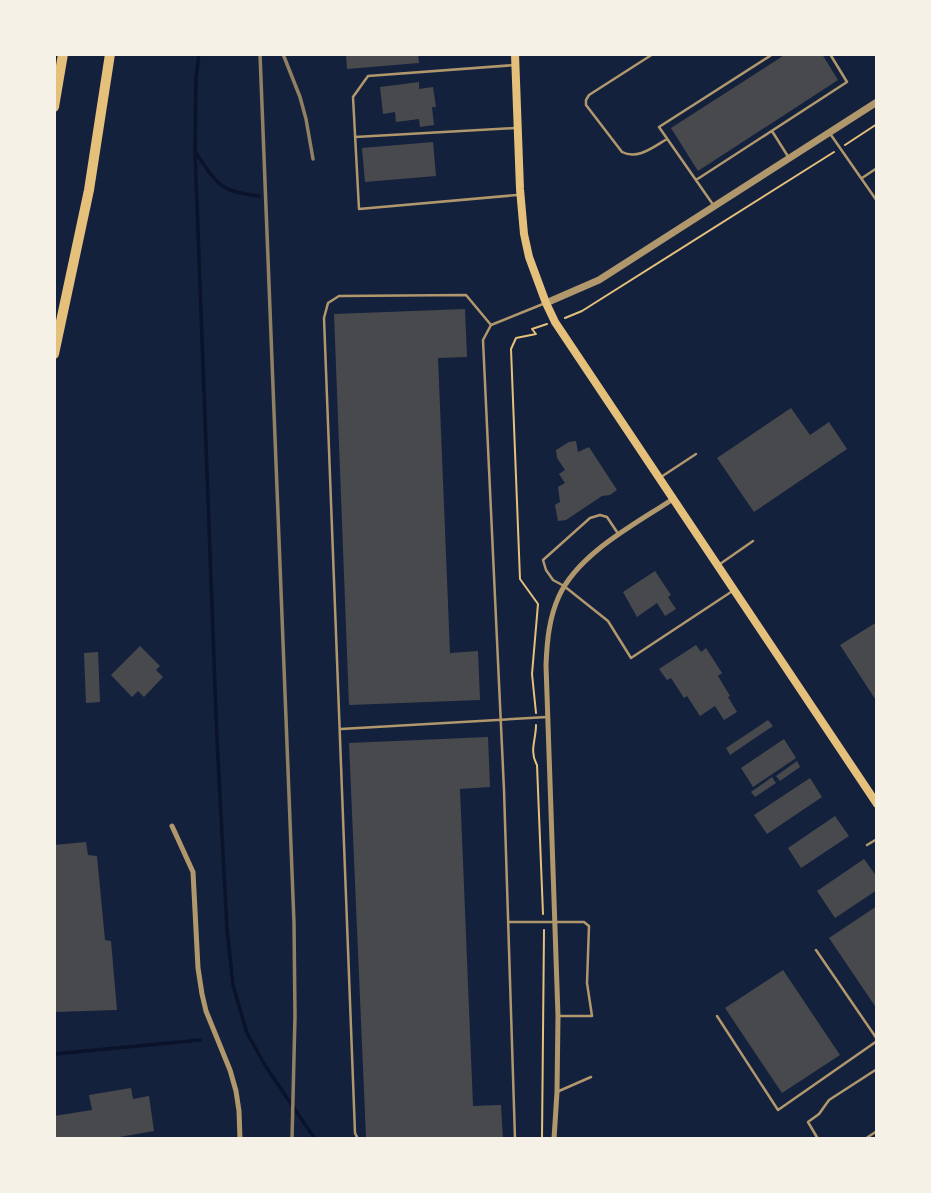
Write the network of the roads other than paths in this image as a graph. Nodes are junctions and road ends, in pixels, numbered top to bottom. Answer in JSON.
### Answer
{"nodes":[{"id":1,"x":63,"y":54,"type":"edge"},
{"id":2,"x":110,"y":54,"type":"edge"},
{"id":3,"x":515,"y":54,"type":"edge"},
{"id":4,"x":653,"y":54,"type":"edge"},
{"id":5,"x":773,"y":54,"type":"edge"},
{"id":6,"x":830,"y":54,"type":"edge"},
{"id":7,"x":516,"y":65,"type":"junction"},
{"id":8,"x":877,"y":102,"type":"edge"},
{"id":9,"x":54,"y":107,"type":"edge"},
{"id":10,"x":518,"y":128,"type":"junction"},
{"id":11,"x":772,"y":131,"type":"junction"},
{"id":12,"x":830,"y":132,"type":"junction"},
{"id":13,"x":355,"y":137,"type":"junction"},
{"id":14,"x":667,"y":139,"type":"junction"},
{"id":15,"x":789,"y":158,"type":"junction"},
{"id":16,"x":877,"y":168,"type":"edge"},
{"id":17,"x":862,"y":178,"type":"junction"},
{"id":18,"x":696,"y":180,"type":"junction"},
{"id":19,"x":521,"y":194,"type":"junction"},
{"id":20,"x":877,"y":201,"type":"edge"},
{"id":21,"x":714,"y":206,"type":"junction"},
{"id":22,"x":546,"y":303,"type":"junction"},
{"id":23,"x":491,"y":325,"type":"junction"},
{"id":24,"x":54,"y":354,"type":"edge"},
{"id":25,"x":696,"y":454,"type":"dead end"},
{"id":26,"x":659,"y":479,"type":"junction"},
{"id":27,"x":673,"y":499,"type":"junction"},
{"id":28,"x":619,"y":535,"type":"junction"},
{"id":29,"x":753,"y":541,"type":"dead end"},
{"id":30,"x":717,"y":566,"type":"junction"},
{"id":31,"x":564,"y":586,"type":"junction"},
{"id":32,"x":734,"y":590,"type":"junction"},
{"id":33,"x":547,"y":717,"type":"junction"},
{"id":34,"x":501,"y":721,"type":"junction"},
{"id":35,"x":340,"y":729,"type":"junction"},
{"id":36,"x":877,"y":804,"type":"edge"},
{"id":37,"x":172,"y":826,"type":"dead end"},
{"id":38,"x":877,"y":839,"type":"edge"},
{"id":39,"x":867,"y":845,"type":"dead end"},
{"id":40,"x":508,"y":922,"type":"junction"},
{"id":41,"x":555,"y":923,"type":"junction"},
{"id":42,"x":816,"y":950,"type":"dead end"},
{"id":43,"x":558,"y":1016,"type":"junction"},
{"id":44,"x":717,"y":1016,"type":"dead end"},
{"id":45,"x":877,"y":1040,"type":"edge"},
{"id":46,"x":877,"y":1069,"type":"edge"},
{"id":47,"x":591,"y":1077,"type":"dead end"},
{"id":48,"x":557,"y":1092,"type":"junction"},
{"id":49,"x":877,"y":1131,"type":"edge"},
{"id":50,"x":240,"y":1139,"type":"edge"},
{"id":51,"x":358,"y":1139,"type":"edge"},
{"id":52,"x":515,"y":1139,"type":"edge"},
{"id":53,"x":554,"y":1139,"type":"edge"},
{"id":54,"x":818,"y":1139,"type":"edge"},
{"id":55,"x":864,"y":1139,"type":"edge"}],
"edges":[{"from":1,"to":9,"type":"highway"},
{"from":2,"to":24,"type":"highway"},
{"from":3,"to":7,"type":"main road"},
{"from":4,"to":14,"type":"lane"},
{"from":5,"to":14,"type":"lane"},
{"from":6,"to":11,"type":"lane"},
{"from":7,"to":10,"type":"main road"},
{"from":7,"to":13,"type":"lane"},
{"from":8,"to":12,"type":"street"},
{"from":10,"to":13,"type":"lane"},
{"from":10,"to":19,"type":"main road"},
{"from":11,"to":15,"type":"lane"},
{"from":11,"to":18,"type":"lane"},
{"from":12,"to":15,"type":"street"},
{"from":12,"to":17,"type":"lane"},
{"from":13,"to":19,"type":"lane"},
{"from":14,"to":18,"type":"lane"},
{"from":15,"to":21,"type":"street"},
{"from":16,"to":17,"type":"lane"},
{"from":17,"to":20,"type":"lane"},
{"from":18,"to":21,"type":"lane"},
{"from":19,"to":22,"type":"main road"},
{"from":21,"to":22,"type":"street"},
{"from":22,"to":23,"type":"lane"},
{"from":22,"to":26,"type":"main road"},
{"from":23,"to":34,"type":"lane"},
{"from":23,"to":35,"type":"lane"},
{"from":25,"to":26,"type":"lane"},
{"from":26,"to":27,"type":"main road"},
{"from":27,"to":28,"type":"street"},
{"from":27,"to":30,"type":"main road"},
{"from":28,"to":31,"type":"street"},
{"from":28,"to":31,"type":"lane"},
{"from":29,"to":30,"type":"lane"},
{"from":30,"to":32,"type":"main road"},
{"from":31,"to":32,"type":"lane"},
{"from":31,"to":33,"type":"street"},
{"from":32,"to":36,"type":"main road"},
{"from":33,"to":34,"type":"lane"},
{"from":33,"to":41,"type":"street"},
{"from":34,"to":35,"type":"lane"},
{"from":34,"to":40,"type":"lane"},
{"from":35,"to":51,"type":"lane"},
{"from":37,"to":50,"type":"street"},
{"from":38,"to":39,"type":"lane"},
{"from":40,"to":41,"type":"lane"},
{"from":40,"to":52,"type":"lane"},
{"from":41,"to":43,"type":"street"},
{"from":41,"to":43,"type":"lane"},
{"from":42,"to":45,"type":"lane"},
{"from":43,"to":48,"type":"street"},
{"from":44,"to":45,"type":"lane"},
{"from":46,"to":54,"type":"lane"},
{"from":47,"to":48,"type":"lane"},
{"from":48,"to":53,"type":"street"},
{"from":49,"to":55,"type":"lane"}]}
